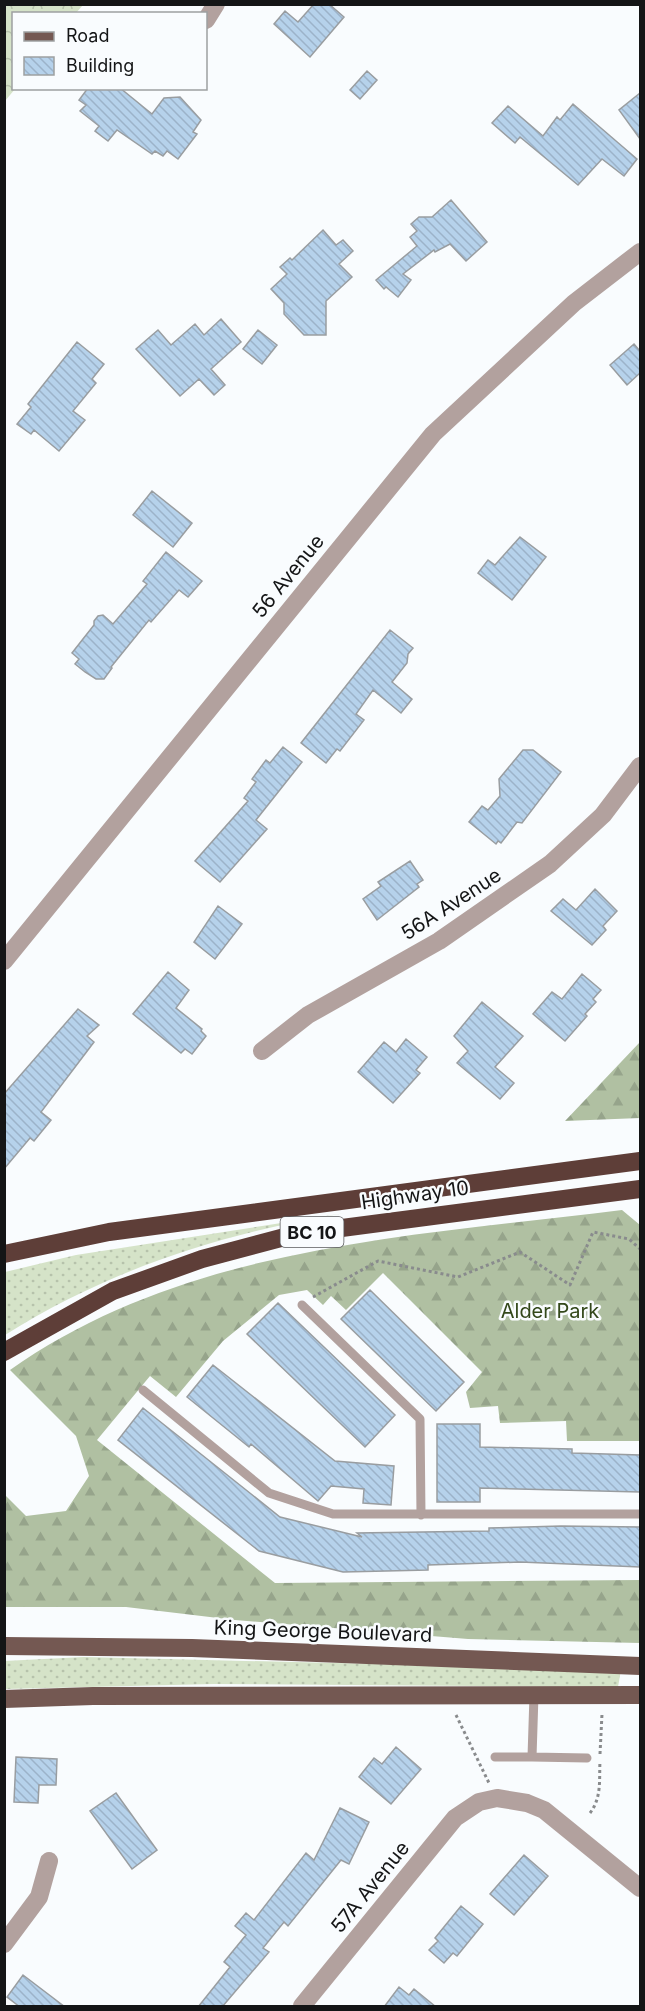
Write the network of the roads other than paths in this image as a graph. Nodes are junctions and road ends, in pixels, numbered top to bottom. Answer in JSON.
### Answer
{"nodes":[{"id":1,"x":216,"y":4,"type":"edge"},
{"id":2,"x":207,"y":18,"type":"edge"},
{"id":3,"x":640,"y":252,"type":"edge"},
{"id":4,"x":640,"y":766,"type":"edge"},
{"id":5,"x":4,"y":961,"type":"edge"},
{"id":6,"x":262,"y":1051,"type":"dead end"},
{"id":7,"x":640,"y":1161,"type":"edge"},
{"id":8,"x":640,"y":1189,"type":"edge"},
{"id":9,"x":4,"y":1254,"type":"edge"},
{"id":10,"x":302,"y":1305,"type":"dead end"},
{"id":11,"x":4,"y":1352,"type":"edge"},
{"id":12,"x":143,"y":1390,"type":"dead end"},
{"id":13,"x":640,"y":1514,"type":"edge"},
{"id":14,"x":421,"y":1515,"type":"junction"},
{"id":15,"x":4,"y":1646,"type":"edge"},
{"id":16,"x":640,"y":1666,"type":"edge"},
{"id":17,"x":534,"y":1695,"type":"junction"},
{"id":18,"x":640,"y":1695,"type":"edge"},
{"id":19,"x":4,"y":1699,"type":"edge"},
{"id":20,"x":495,"y":1757,"type":"dead end"},
{"id":21,"x":532,"y":1757,"type":"junction"},
{"id":22,"x":587,"y":1758,"type":"dead end"},
{"id":23,"x":49,"y":1862,"type":"dead end"},
{"id":24,"x":640,"y":1888,"type":"edge"},
{"id":25,"x":4,"y":1944,"type":"edge"},
{"id":26,"x":302,"y":2007,"type":"edge"}],
"edges":[{"from":1,"to":2,"type":"street"},
{"from":3,"to":5,"type":"street","name":"56 Avenue"},
{"from":4,"to":6,"type":"street","name":"56A Avenue"},
{"from":7,"to":9,"type":"highway","name":"Highway 10","number":"BC 10"},
{"from":8,"to":11,"type":"highway","name":"Highway 10","number":"BC 10"},
{"from":10,"to":14,"type":"lane"},
{"from":12,"to":14,"type":"lane"},
{"from":13,"to":14,"type":"lane"},
{"from":15,"to":16,"type":"main road","name":"King George Boulevard"},
{"from":17,"to":18,"type":"main road"},
{"from":17,"to":19,"type":"main road"},
{"from":17,"to":21,"type":"lane"},
{"from":20,"to":21,"type":"lane"},
{"from":21,"to":22,"type":"lane"},
{"from":23,"to":25,"type":"street"},
{"from":24,"to":26,"type":"street","name":"57A Avenue"}]}
